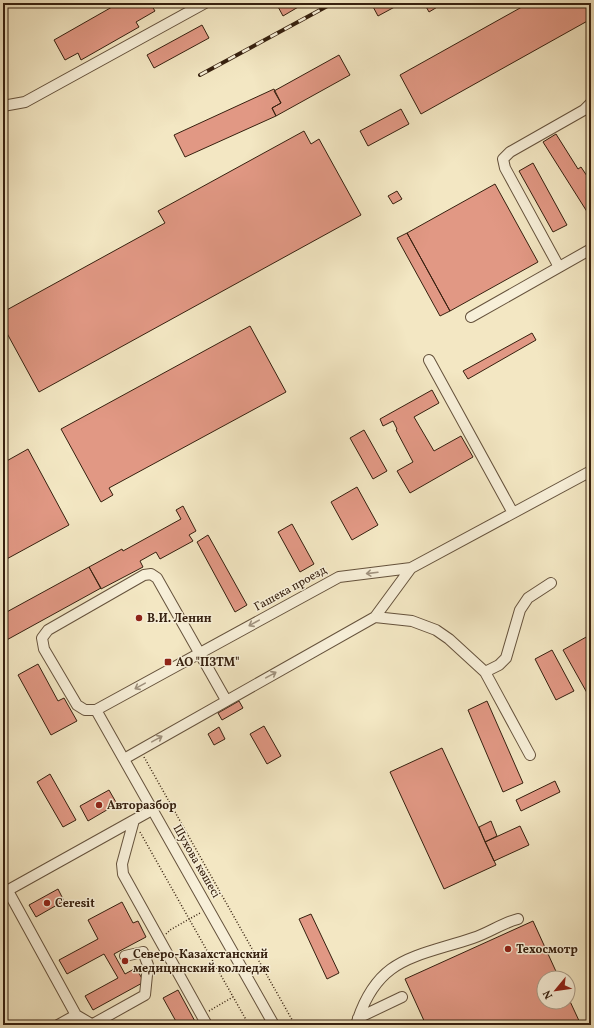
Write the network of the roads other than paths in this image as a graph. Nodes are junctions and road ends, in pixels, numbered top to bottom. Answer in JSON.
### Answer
{"nodes":[{"id":1,"x":205,"y":3,"type":"edge"},
{"id":2,"x":591,"y":103,"type":"edge"},
{"id":3,"x":3,"y":106,"type":"edge"},
{"id":4,"x":591,"y":249,"type":"edge"},
{"id":5,"x":559,"y":267,"type":"junction"},
{"id":6,"x":471,"y":317,"type":"dead end"},
{"id":7,"x":429,"y":360,"type":"dead end"},
{"id":8,"x":591,"y":471,"type":"edge"},
{"id":9,"x":513,"y":513,"type":"junction"},
{"id":10,"x":411,"y":568,"type":"junction"},
{"id":11,"x":550,"y":584,"type":"dead end"},
{"id":12,"x":375,"y":617,"type":"junction"},
{"id":13,"x":199,"y":653,"type":"junction"},
{"id":14,"x":485,"y":672,"type":"junction"},
{"id":15,"x":226,"y":700,"type":"junction"},
{"id":16,"x":96,"y":710,"type":"junction"},
{"id":17,"x":530,"y":755,"type":"dead end"},
{"id":18,"x":124,"y":759,"type":"junction"},
{"id":19,"x":152,"y":810,"type":"junction"},
{"id":20,"x":134,"y":820,"type":"junction"},
{"id":21,"x":5,"y":892,"type":"edge"},
{"id":22,"x":518,"y":919,"type":"dead end"},
{"id":23,"x":125,"y":956,"type":"dead end"},
{"id":24,"x":402,"y":997,"type":"dead end"},
{"id":25,"x":76,"y":1015,"type":"junction"},
{"id":26,"x":357,"y":1022,"type":"edge"},
{"id":27,"x":58,"y":1025,"type":"edge"},
{"id":28,"x":93,"y":1025,"type":"edge"},
{"id":29,"x":207,"y":1025,"type":"edge"},
{"id":30,"x":274,"y":1025,"type":"edge"}],
"edges":[{"from":1,"to":3,"type":"street"},
{"from":2,"to":5,"type":"street"},
{"from":4,"to":5,"type":"street"},
{"from":5,"to":6,"type":"street"},
{"from":7,"to":9,"type":"street"},
{"from":8,"to":9,"type":"street","name":"Гашека проезд"},
{"from":9,"to":10,"type":"street","name":"Гашека проезд"},
{"from":10,"to":12,"type":"street"},
{"from":10,"to":13,"type":"street","name":"Гашека проезд","one_way":true},
{"from":11,"to":14,"type":"street"},
{"from":12,"to":14,"type":"street"},
{"from":15,"to":12,"type":"street","one_way":true},
{"from":13,"to":15,"type":"street"},
{"from":13,"to":16,"type":"street","name":"Гашека проезд","one_way":true},
{"from":13,"to":16,"type":"street"},
{"from":14,"to":17,"type":"street"},
{"from":18,"to":15,"type":"street","one_way":true},
{"from":16,"to":18,"type":"street","name":"Шухова көшесі"},
{"from":18,"to":19,"type":"street","name":"Шухова көшесі"},
{"from":19,"to":20,"type":"street"},
{"from":19,"to":30,"type":"street","name":"Шухова көшесі"},
{"from":20,"to":21,"type":"street"},
{"from":20,"to":29,"type":"street"},
{"from":21,"to":25,"type":"street"},
{"from":22,"to":26,"type":"street"},
{"from":23,"to":28,"type":"street"},
{"from":24,"to":26,"type":"street"},
{"from":25,"to":27,"type":"street"},
{"from":25,"to":28,"type":"street"}]}
